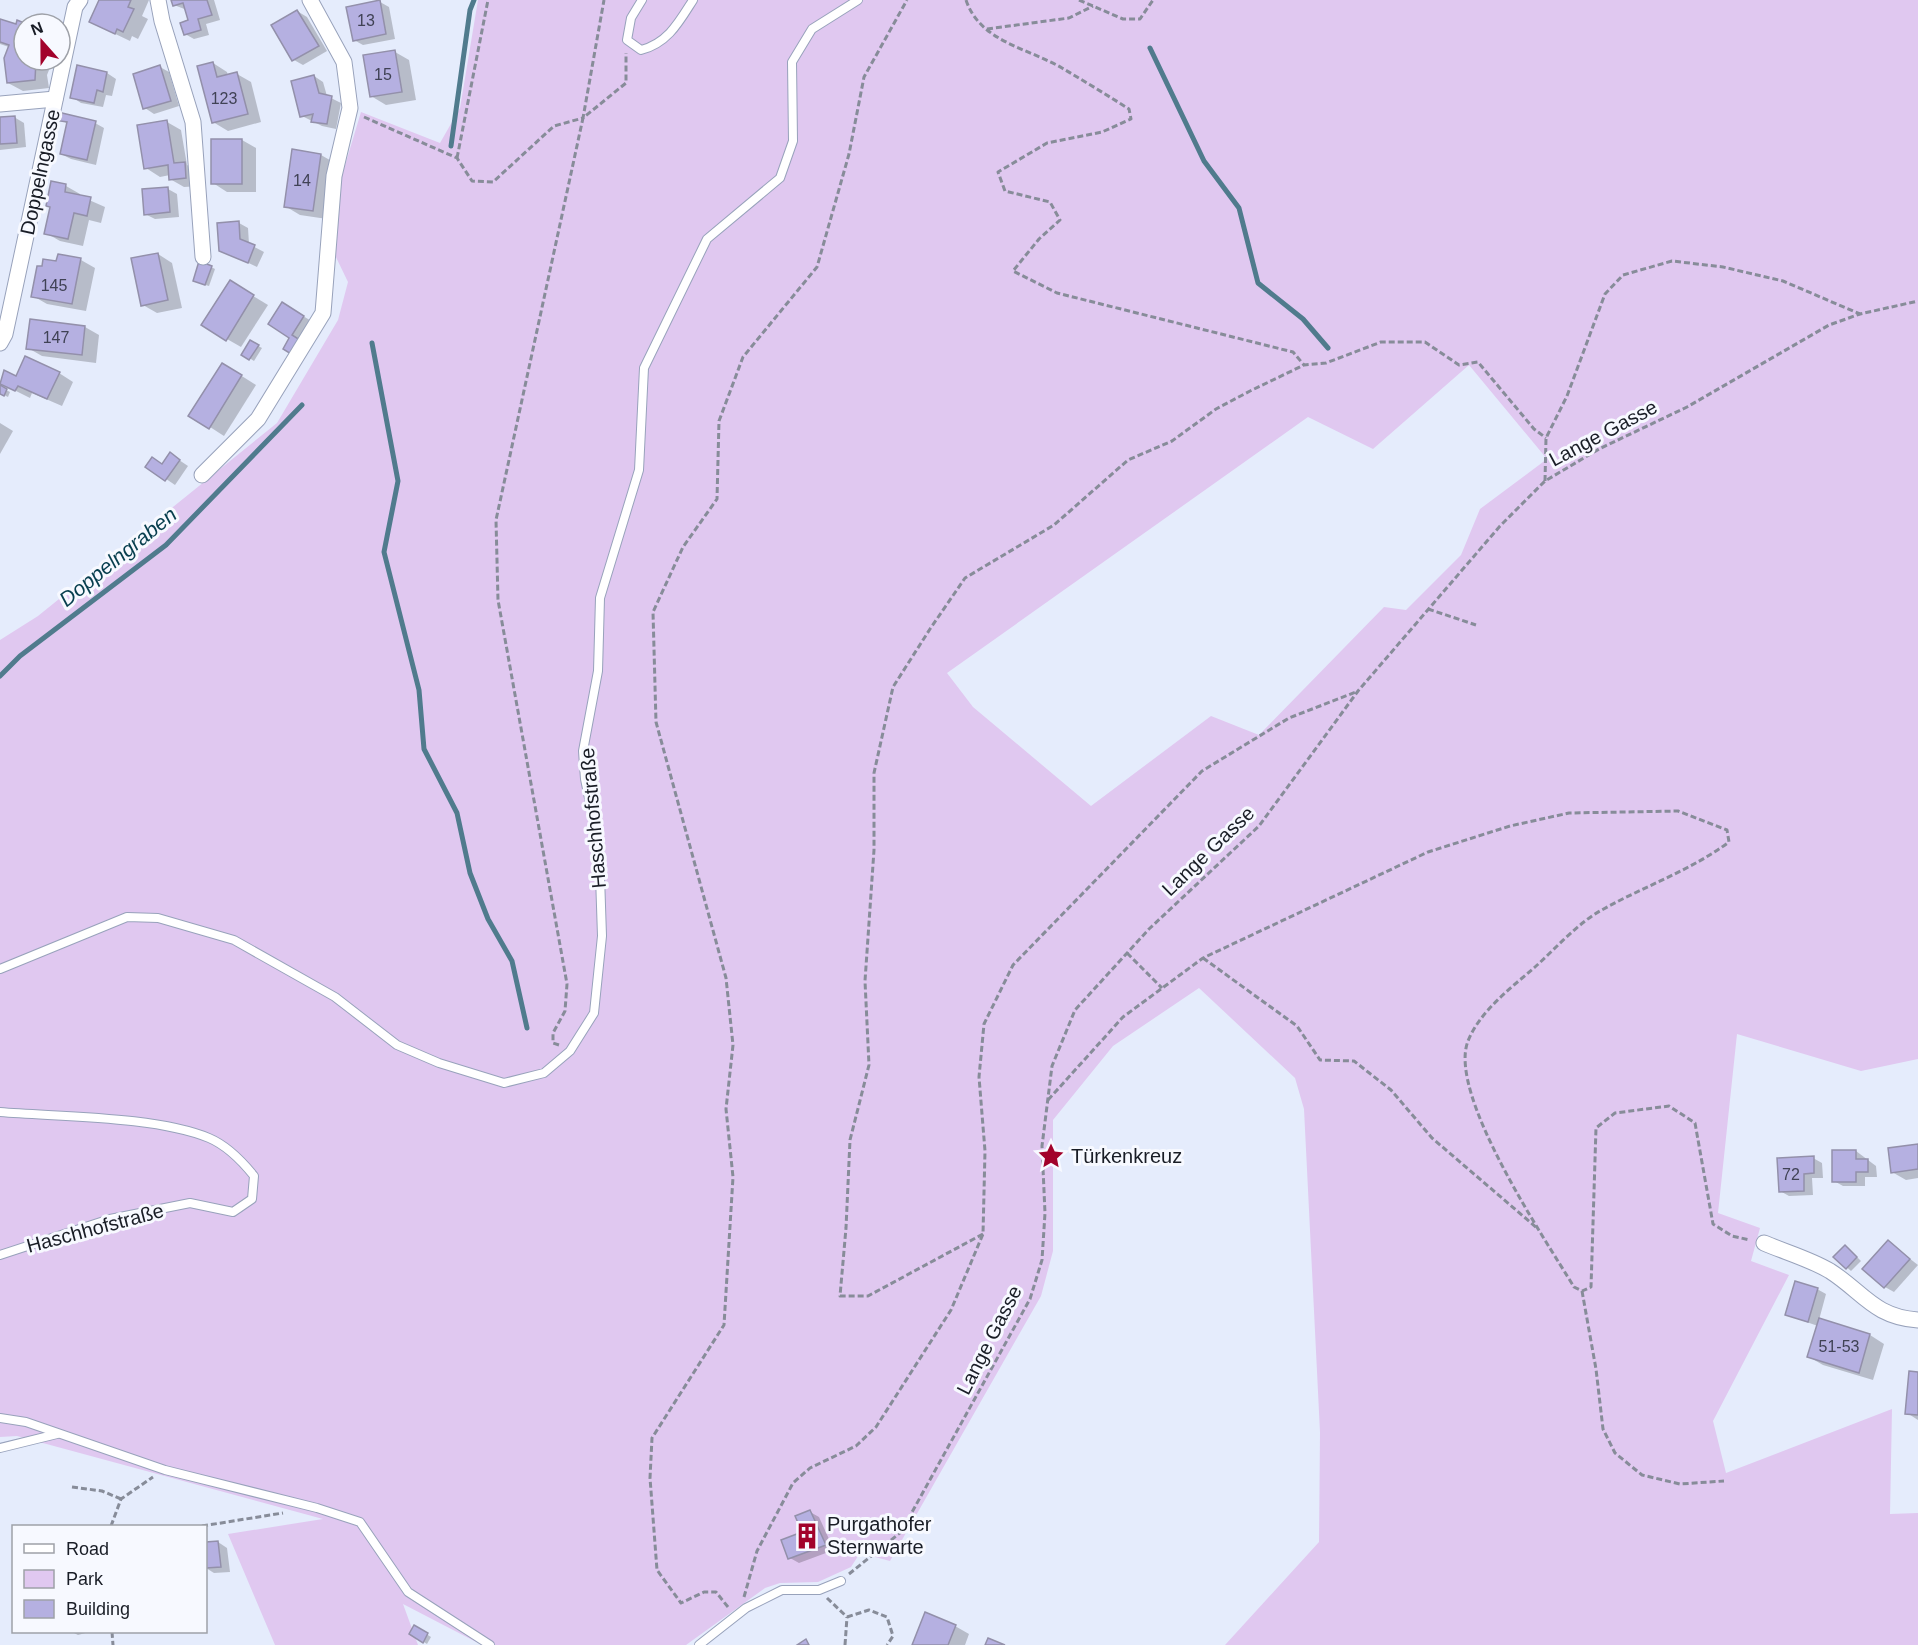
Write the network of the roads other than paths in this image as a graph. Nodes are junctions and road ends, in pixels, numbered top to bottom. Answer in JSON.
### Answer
{"nodes":[{"id":1,"x":80,"y":0,"type":"edge"},
{"id":2,"x":158,"y":0,"type":"edge"},
{"id":3,"x":310,"y":0,"type":"edge"},
{"id":4,"x":642,"y":0,"type":"edge"},
{"id":5,"x":693,"y":0,"type":"edge"},
{"id":6,"x":858,"y":0,"type":"edge"},
{"id":7,"x":55,"y":99,"type":"junction"},
{"id":8,"x":0,"y":104,"type":"edge"},
{"id":9,"x":203,"y":257,"type":"dead end"},
{"id":10,"x":0,"y":343,"type":"edge"},
{"id":11,"x":202,"y":475,"type":"dead end"},
{"id":12,"x":0,"y":969,"type":"edge"},
{"id":13,"x":0,"y":1112,"type":"edge"},
{"id":14,"x":1764,"y":1243,"type":"road end"},
{"id":15,"x":0,"y":1255,"type":"edge"},
{"id":16,"x":1918,"y":1320,"type":"edge"},
{"id":17,"x":0,"y":1418,"type":"edge"},
{"id":18,"x":57,"y":1434,"type":"junction"},
{"id":19,"x":0,"y":1448,"type":"edge"},
{"id":20,"x":841,"y":1581,"type":"road end"},
{"id":21,"x":490,"y":1645,"type":"edge"},
{"id":22,"x":699,"y":1645,"type":"edge"}],
"edges":[{"from":1,"to":7,"type":"street","name":"Doppelngasse"},
{"from":2,"to":9,"type":"street"},
{"from":3,"to":11,"type":"street"},
{"from":4,"to":5,"type":"lane"},
{"from":6,"to":12,"type":"lane","name":"Haschhofstraße"},
{"from":7,"to":8,"type":"street"},
{"from":7,"to":10,"type":"street","name":"Doppelngasse"},
{"from":13,"to":15,"type":"lane","name":"Haschhofstraße"},
{"from":14,"to":16,"type":"street"},
{"from":17,"to":18,"type":"lane"},
{"from":18,"to":19,"type":"lane"},
{"from":18,"to":21,"type":"lane"},
{"from":20,"to":22,"type":"lane"}]}
